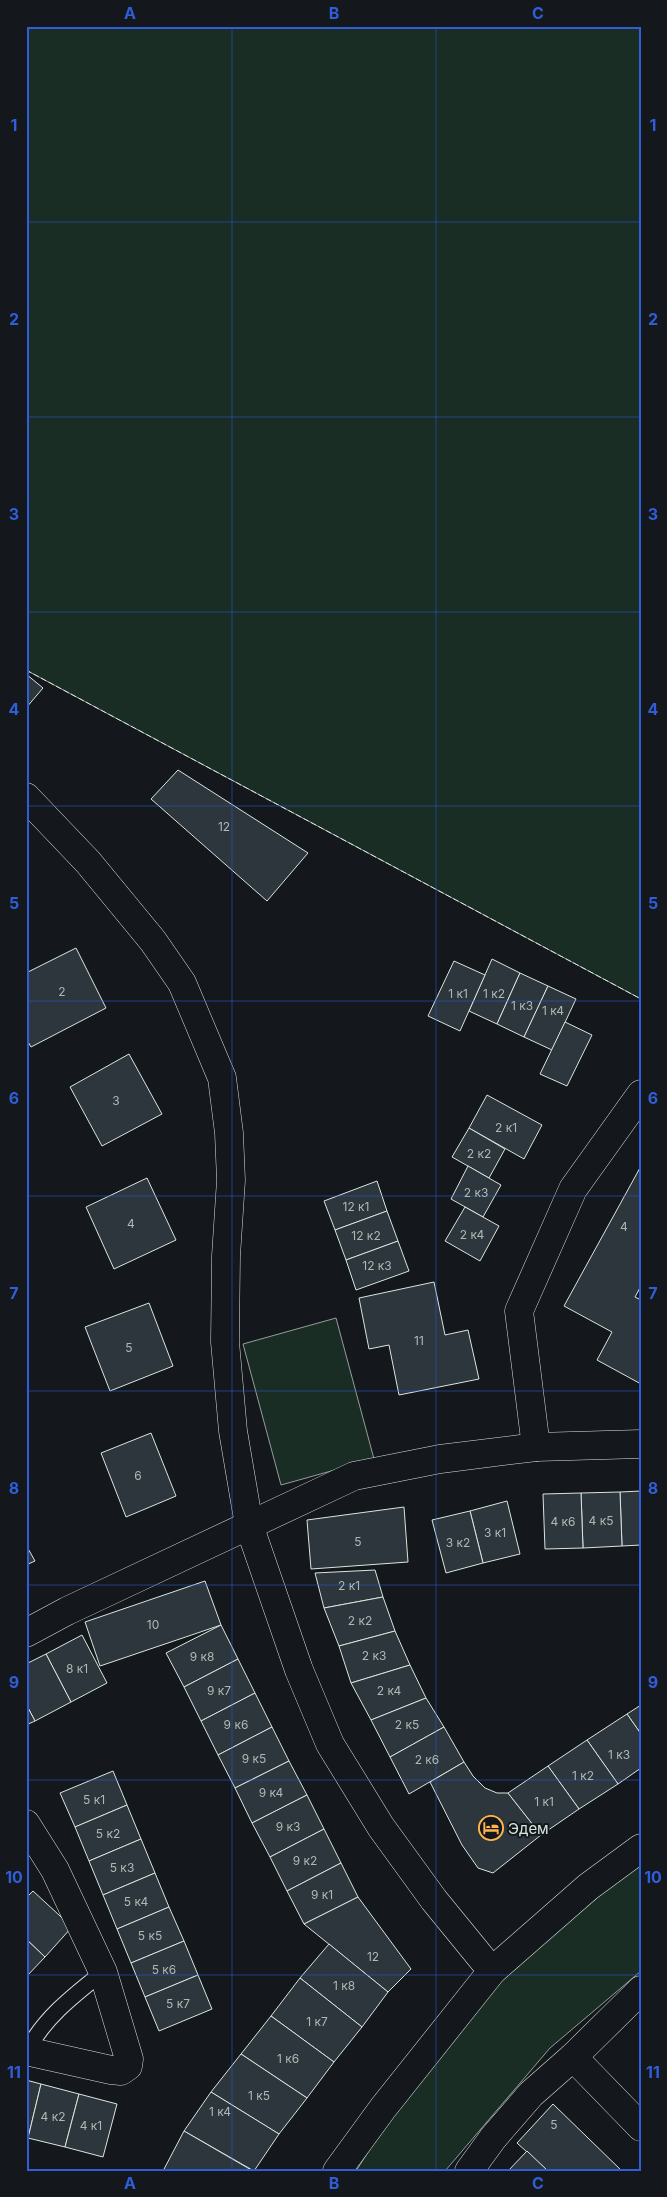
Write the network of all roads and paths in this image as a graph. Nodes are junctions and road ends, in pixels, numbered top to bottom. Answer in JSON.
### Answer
{"nodes":[{"id":1,"x":26,"y":797,"type":"edge"},
{"id":2,"x":641,"y":1094,"type":"edge"},
{"id":3,"x":641,"y":1444,"type":"edge"},
{"id":4,"x":536,"y":1447,"type":"junction"},
{"id":5,"x":249,"y":1525,"type":"junction"},
{"id":6,"x":26,"y":1633,"type":"edge"},
{"id":7,"x":26,"y":1824,"type":"edge"},
{"id":8,"x":641,"y":1848,"type":"edge"},
{"id":9,"x":492,"y":1970,"type":"junction"},
{"id":10,"x":103,"y":1972,"type":"junction"},
{"id":11,"x":641,"y":1990,"type":"edge"},
{"id":12,"x":27,"y":2051,"type":"edge"},
{"id":13,"x":572,"y":2057,"type":"junction"},
{"id":14,"x":641,"y":2127,"type":"edge"},
{"id":15,"x":337,"y":2171,"type":"edge"},
{"id":16,"x":469,"y":2171,"type":"edge"}],
"edges":[{"from":1,"to":5,"type":"street"},
{"from":2,"to":4,"type":"street"},
{"from":3,"to":4,"type":"street"},
{"from":4,"to":5,"type":"street"},
{"from":5,"to":6,"type":"street"},
{"from":5,"to":9,"type":"street"},
{"from":7,"to":10,"type":"street"},
{"from":8,"to":9,"type":"street"},
{"from":9,"to":15,"type":"street"},
{"from":10,"to":12,"type":"lane"},
{"from":10,"to":12,"type":"street"},
{"from":11,"to":13,"type":"street"},
{"from":13,"to":14,"type":"street"},
{"from":13,"to":16,"type":"street"}]}
